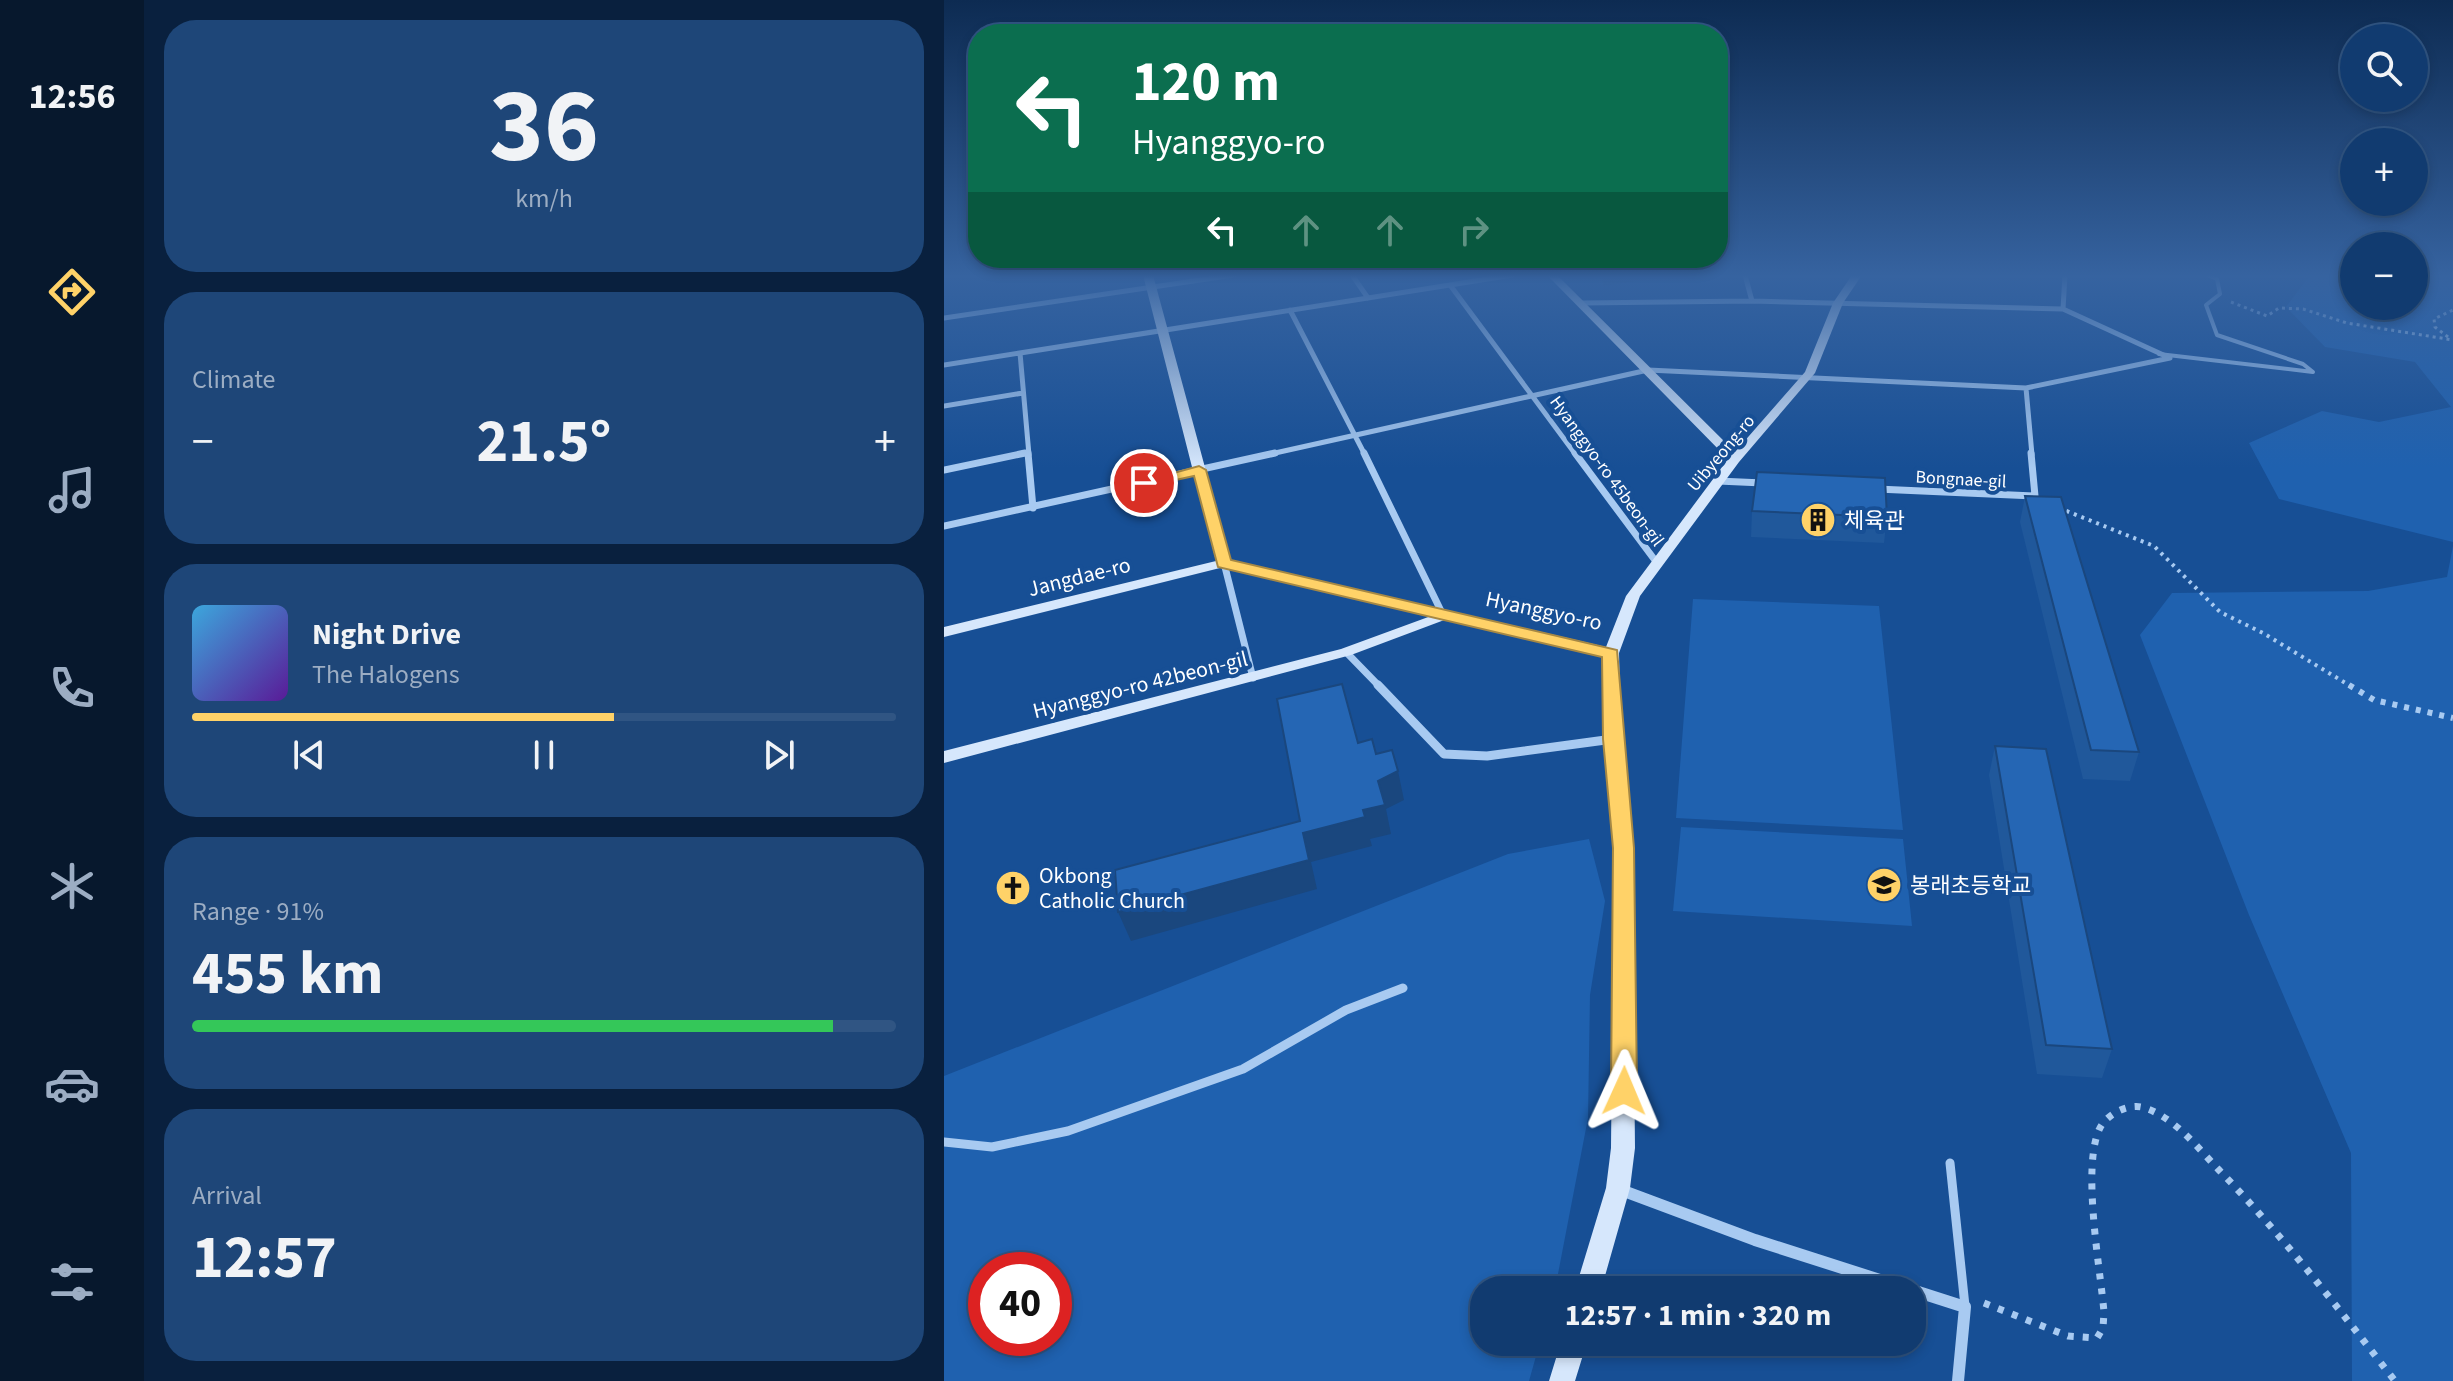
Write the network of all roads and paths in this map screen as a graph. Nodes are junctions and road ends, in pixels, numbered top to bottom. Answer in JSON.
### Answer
{"nodes":[{"id":1,"x":1104,"y":339,"type":"edge"},
{"id":2,"x":1164,"y":339,"type":"edge"},
{"id":3,"x":1305,"y":339,"type":"edge"},
{"id":4,"x":1493,"y":339,"type":"edge"},
{"id":5,"x":1618,"y":339,"type":"edge"},
{"id":6,"x":1823,"y":339,"type":"edge"},
{"id":7,"x":2128,"y":339,"type":"edge"},
{"id":8,"x":2230,"y":339,"type":"edge"},
{"id":9,"x":1020,"y":353,"type":"junction"},
{"id":10,"x":2159,"y":354,"type":"junction"},
{"id":11,"x":944,"y":365,"type":"edge"},
{"id":12,"x":1648,"y":370,"type":"junction"},
{"id":13,"x":1803,"y":378,"type":"junction"},
{"id":14,"x":2026,"y":388,"type":"junction"},
{"id":15,"x":1023,"y":393,"type":"junction"},
{"id":16,"x":1534,"y":395,"type":"junction"},
{"id":17,"x":944,"y":406,"type":"edge"},
{"id":18,"x":1356,"y":435,"type":"junction"},
{"id":19,"x":1028,"y":452,"type":"junction"},
{"id":20,"x":1735,"y":459,"type":"junction"},
{"id":21,"x":944,"y":470,"type":"edge"},
{"id":22,"x":1199,"y":470,"type":"junction"},
{"id":23,"x":1718,"y":481,"type":"junction"},
{"id":24,"x":1766,"y":483,"type":"edge"},
{"id":25,"x":1861,"y":488,"type":"edge"},
{"id":26,"x":1033,"y":508,"type":"junction"},
{"id":27,"x":2058,"y":512,"type":"edge"},
{"id":28,"x":944,"y":526,"type":"edge"},
{"id":29,"x":1224,"y":563,"type":"junction"},
{"id":30,"x":1657,"y":563,"type":"junction"},
{"id":31,"x":1443,"y":616,"type":"junction"},
{"id":32,"x":944,"y":632,"type":"edge"},
{"id":33,"x":1346,"y":652,"type":"junction"},
{"id":34,"x":1611,"y":653,"type":"junction"},
{"id":35,"x":1253,"y":678,"type":"junction"},
{"id":36,"x":2453,"y":718,"type":"edge"},
{"id":37,"x":1613,"y":739,"type":"junction"},
{"id":38,"x":944,"y":757,"type":"edge"},
{"id":39,"x":1403,"y":988,"type":"dead end"},
{"id":40,"x":944,"y":1142,"type":"edge"},
{"id":41,"x":1950,"y":1163,"type":"dead end"},
{"id":42,"x":1618,"y":1188,"type":"junction"},
{"id":43,"x":1592,"y":1276,"type":"edge"},
{"id":44,"x":1868,"y":1276,"type":"edge"},
{"id":45,"x":1926,"y":1293,"type":"edge"},
{"id":46,"x":1965,"y":1303,"type":"junction"},
{"id":47,"x":1570,"y":1356,"type":"edge"},
{"id":48,"x":1562,"y":1381,"type":"edge"},
{"id":49,"x":1958,"y":1381,"type":"edge"},
{"id":50,"x":2395,"y":1381,"type":"edge"}],
"edges":[{"from":1,"to":9,"type":"street"},
{"from":2,"to":22,"type":"street"},
{"from":3,"to":18,"type":"street"},
{"from":4,"to":16,"type":"street","name":"Hyanggyo-ro 45beon-gil"},
{"from":5,"to":12,"type":"street"},
{"from":6,"to":13,"type":"street","name":"Uibyeong-ro"},
{"from":7,"to":10,"type":"street"},
{"from":8,"to":10,"type":"lane"},
{"from":9,"to":11,"type":"street"},
{"from":9,"to":15,"type":"street"},
{"from":10,"to":14,"type":"street"},
{"from":12,"to":13,"type":"street"},
{"from":12,"to":16,"type":"street"},
{"from":12,"to":20,"type":"street"},
{"from":13,"to":14,"type":"street"},
{"from":13,"to":20,"type":"street","name":"Uibyeong-ro"},
{"from":14,"to":25,"type":"street","name":"Bongnae-gil"},
{"from":15,"to":17,"type":"street"},
{"from":15,"to":19,"type":"street"},
{"from":16,"to":18,"type":"street"},
{"from":16,"to":30,"type":"street","name":"Hyanggyo-ro 45beon-gil"},
{"from":18,"to":22,"type":"street"},
{"from":18,"to":31,"type":"street"},
{"from":19,"to":21,"type":"street"},
{"from":19,"to":26,"type":"street"},
{"from":20,"to":23,"type":"street","name":"Uibyeong-ro"},
{"from":22,"to":26,"type":"street"},
{"from":22,"to":29,"type":"street"},
{"from":23,"to":24,"type":"street"},
{"from":23,"to":30,"type":"street","name":"Uibyeong-ro"},
{"from":26,"to":28,"type":"street"},
{"from":27,"to":36,"type":"path"},
{"from":29,"to":31,"type":"street","name":"Hyanggyo-ro"},
{"from":29,"to":32,"type":"street","name":"Jangdae-ro"},
{"from":29,"to":35,"type":"street"},
{"from":30,"to":34,"type":"street","name":"Uibyeong-ro"},
{"from":31,"to":33,"type":"street","name":"Hyanggyo-ro 42beon-gil"},
{"from":31,"to":34,"type":"street","name":"Hyanggyo-ro"},
{"from":33,"to":35,"type":"street","name":"Hyanggyo-ro 42beon-gil"},
{"from":33,"to":37,"type":"street"},
{"from":34,"to":37,"type":"street","name":"Hyanggyo-ro"},
{"from":35,"to":38,"type":"street","name":"Hyanggyo-ro 42beon-gil"},
{"from":37,"to":42,"type":"street","name":"Hyanggyo-ro"},
{"from":39,"to":40,"type":"lane"},
{"from":41,"to":46,"type":"lane"},
{"from":42,"to":43,"type":"street","name":"Hyanggyo-ro"},
{"from":42,"to":44,"type":"street"},
{"from":45,"to":46,"type":"street"},
{"from":46,"to":49,"type":"street"},
{"from":46,"to":50,"type":"path"},
{"from":47,"to":48,"type":"street"}]}
